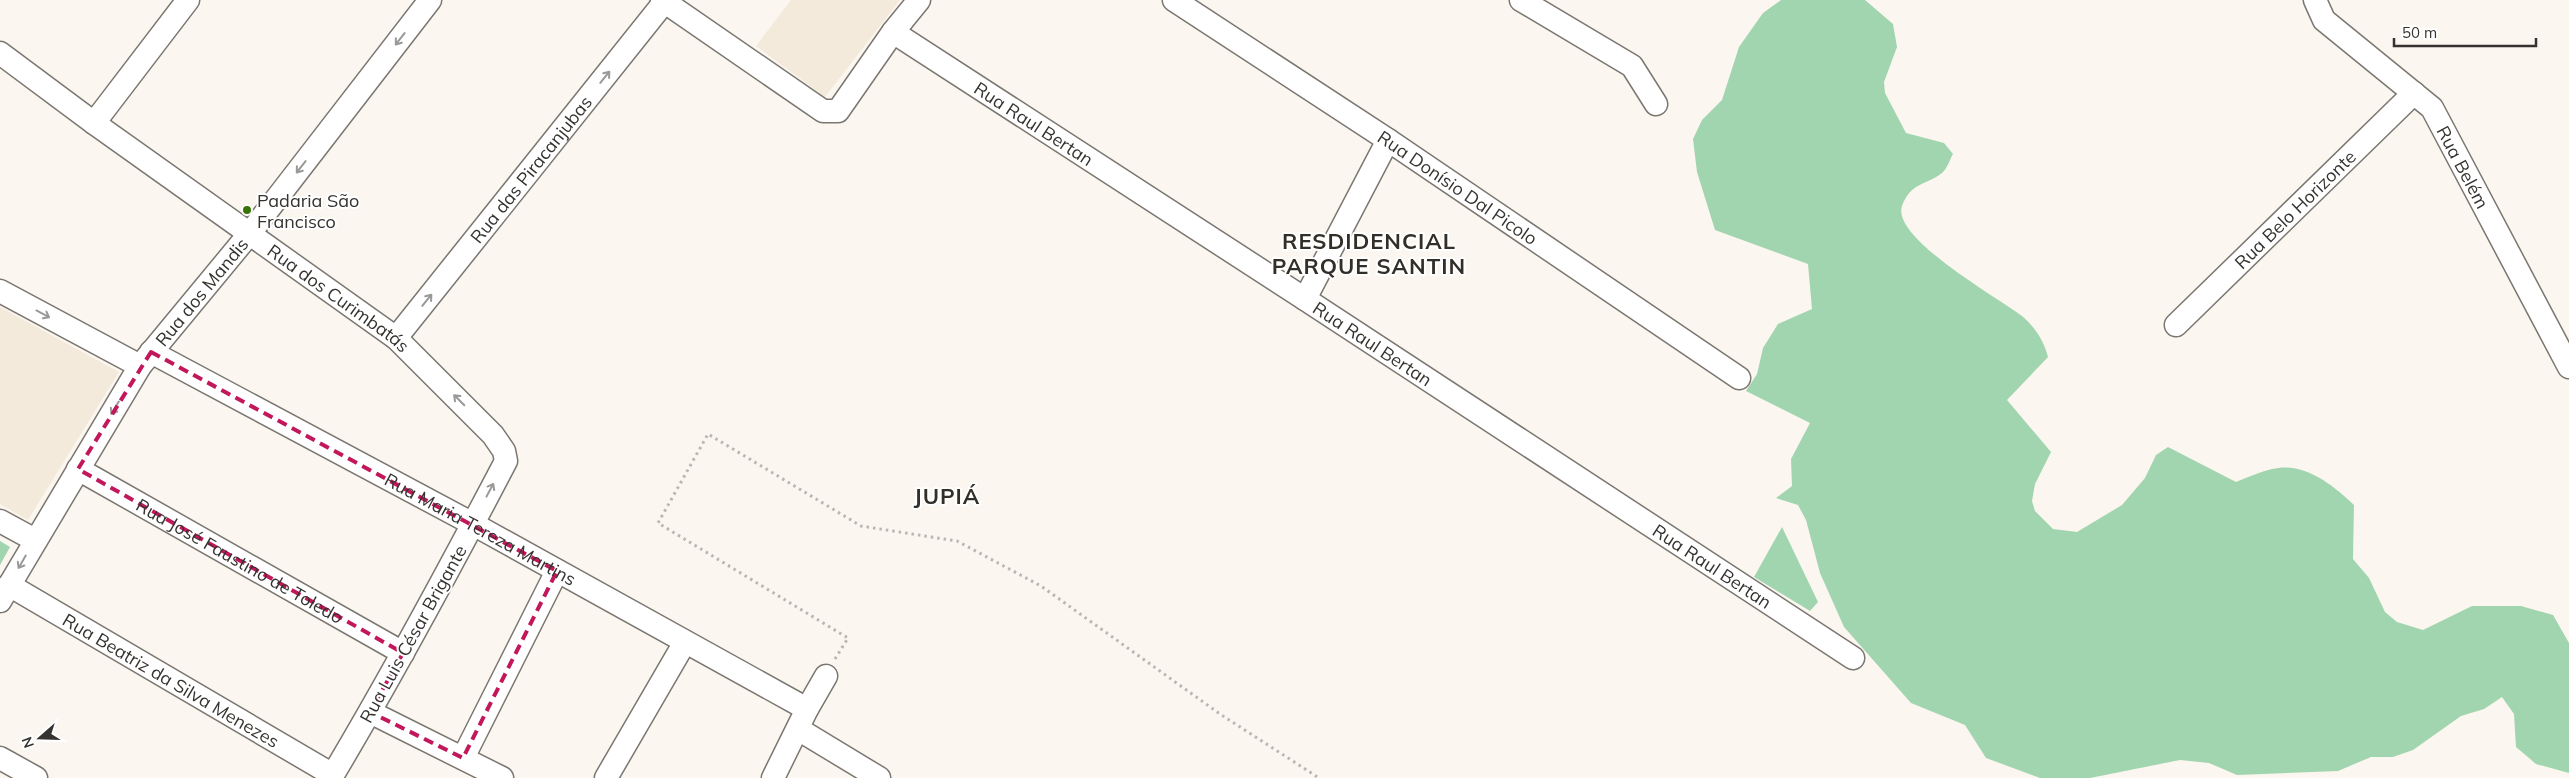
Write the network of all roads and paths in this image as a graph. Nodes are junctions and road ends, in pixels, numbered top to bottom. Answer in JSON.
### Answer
{"nodes":[{"id":1,"x":188,"y":0,"type":"edge"},
{"id":2,"x":430,"y":0,"type":"edge"},
{"id":3,"x":919,"y":0,"type":"edge"},
{"id":4,"x":1174,"y":0,"type":"edge"},
{"id":5,"x":1521,"y":0,"type":"edge"},
{"id":6,"x":2315,"y":0,"type":"edge"},
{"id":7,"x":664,"y":1,"type":"edge"},
{"id":8,"x":893,"y":32,"type":"junction"},
{"id":9,"x":0,"y":53,"type":"edge"},
{"id":10,"x":2414,"y":93,"type":"junction"},
{"id":11,"x":1656,"y":104,"type":"dead end"},
{"id":12,"x":94,"y":123,"type":"junction"},
{"id":13,"x":1388,"y":140,"type":"junction"},
{"id":14,"x":250,"y":233,"type":"junction"},
{"id":15,"x":0,"y":291,"type":"edge"},
{"id":16,"x":1305,"y":299,"type":"junction"},
{"id":17,"x":2176,"y":325,"type":"dead end"},
{"id":18,"x":396,"y":338,"type":"junction"},
{"id":19,"x":145,"y":359,"type":"junction"},
{"id":20,"x":2569,"y":367,"type":"edge"},
{"id":21,"x":1739,"y":378,"type":"dead end"},
{"id":22,"x":493,"y":435,"type":"joint"},
{"id":23,"x":78,"y":469,"type":"junction"},
{"id":24,"x":0,"y":521,"type":"edge"},
{"id":25,"x":472,"y":524,"type":"junction"},
{"id":26,"x":35,"y":540,"type":"junction"},
{"id":27,"x":557,"y":571,"type":"junction"},
{"id":28,"x":5,"y":593,"type":"edge"},
{"id":29,"x":685,"y":642,"type":"junction"},
{"id":30,"x":403,"y":653,"type":"junction"},
{"id":31,"x":1853,"y":658,"type":"dead end"},
{"id":32,"x":826,"y":676,"type":"joint"},
{"id":33,"x":370,"y":712,"type":"junction"},
{"id":34,"x":802,"y":719,"type":"junction"},
{"id":35,"x":0,"y":758,"type":"edge"},
{"id":36,"x":463,"y":758,"type":"junction"},
{"id":37,"x":332,"y":776,"type":"edge"},
{"id":38,"x":36,"y":778,"type":"edge"},
{"id":39,"x":502,"y":778,"type":"edge"},
{"id":40,"x":606,"y":778,"type":"edge"},
{"id":41,"x":774,"y":778,"type":"edge"},
{"id":42,"x":880,"y":778,"type":"edge"},
{"id":43,"x":1319,"y":778,"type":"edge"}],
"edges":[{"from":1,"to":12,"type":"street"},
{"from":2,"to":14,"type":"street","name":"Rua dos Mandis","one_way":true},
{"from":3,"to":8,"type":"street"},
{"from":4,"to":13,"type":"street","name":"Rua Donísio Dal Picolo"},
{"from":5,"to":11,"type":"street"},
{"from":6,"to":10,"type":"street","name":"Rua Belém"},
{"from":7,"to":8,"type":"street"},
{"from":18,"to":7,"type":"street","name":"Rua das Piracanjubas","one_way":true},
{"from":8,"to":16,"type":"street","name":"Rua Raul Bertan"},
{"from":9,"to":12,"type":"street","name":"Rua dos Curimbatás"},
{"from":10,"to":17,"type":"street","name":"Rua Belo Horizonte"},
{"from":10,"to":20,"type":"street","name":"Rua Belém"},
{"from":12,"to":14,"type":"street","name":"Rua dos Curimbatás"},
{"from":13,"to":16,"type":"street"},
{"from":13,"to":21,"type":"street","name":"Rua Donísio Dal Picolo"},
{"from":14,"to":18,"type":"street","name":"Rua dos Curimbatás"},
{"from":14,"to":19,"type":"street","name":"Rua dos Mandis"},
{"from":15,"to":19,"type":"street","name":"Rua Maria Tereza Martins","one_way":true},
{"from":16,"to":31,"type":"street","name":"Rua Raul Bertan"},
{"from":22,"to":18,"type":"street","name":"Rua dos Curimbatás","one_way":true},
{"from":19,"to":23,"type":"street","name":"Rua dos Mandis","one_way":true},
{"from":19,"to":25,"type":"street","name":"Rua Maria Tereza Martins"},
{"from":25,"to":22,"type":"street","name":"Rua Luis César Brigante","one_way":true},
{"from":23,"to":26,"type":"street","name":"Rua dos Mandis"},
{"from":23,"to":30,"type":"street","name":"Rua José Faustino de Toledo"},
{"from":24,"to":26,"type":"street"},
{"from":25,"to":27,"type":"street","name":"Rua Maria Tereza Martins"},
{"from":25,"to":30,"type":"street","name":"Rua Luis César Brigante"},
{"from":26,"to":28,"type":"street","name":"Rua dos Mandis","one_way":true},
{"from":27,"to":29,"type":"street","name":"Rua Maria Tereza Martins"},
{"from":27,"to":36,"type":"street"},
{"from":28,"to":37,"type":"street","name":"Rua Beatriz da Silva Menezes"},
{"from":29,"to":34,"type":"street","name":"Rua Maria Tereza Martins"},
{"from":29,"to":40,"type":"street"},
{"from":30,"to":33,"type":"street","name":"Rua Luis César Brigante"},
{"from":32,"to":34,"type":"street"},
{"from":32,"to":43,"type":"path"},
{"from":33,"to":36,"type":"street"},
{"from":33,"to":37,"type":"street","name":"Rua Luis César Brigante"},
{"from":34,"to":41,"type":"street"},
{"from":34,"to":42,"type":"street","name":"Rua Maria Tereza Martins"},
{"from":35,"to":38,"type":"street"},
{"from":36,"to":39,"type":"street"}]}
